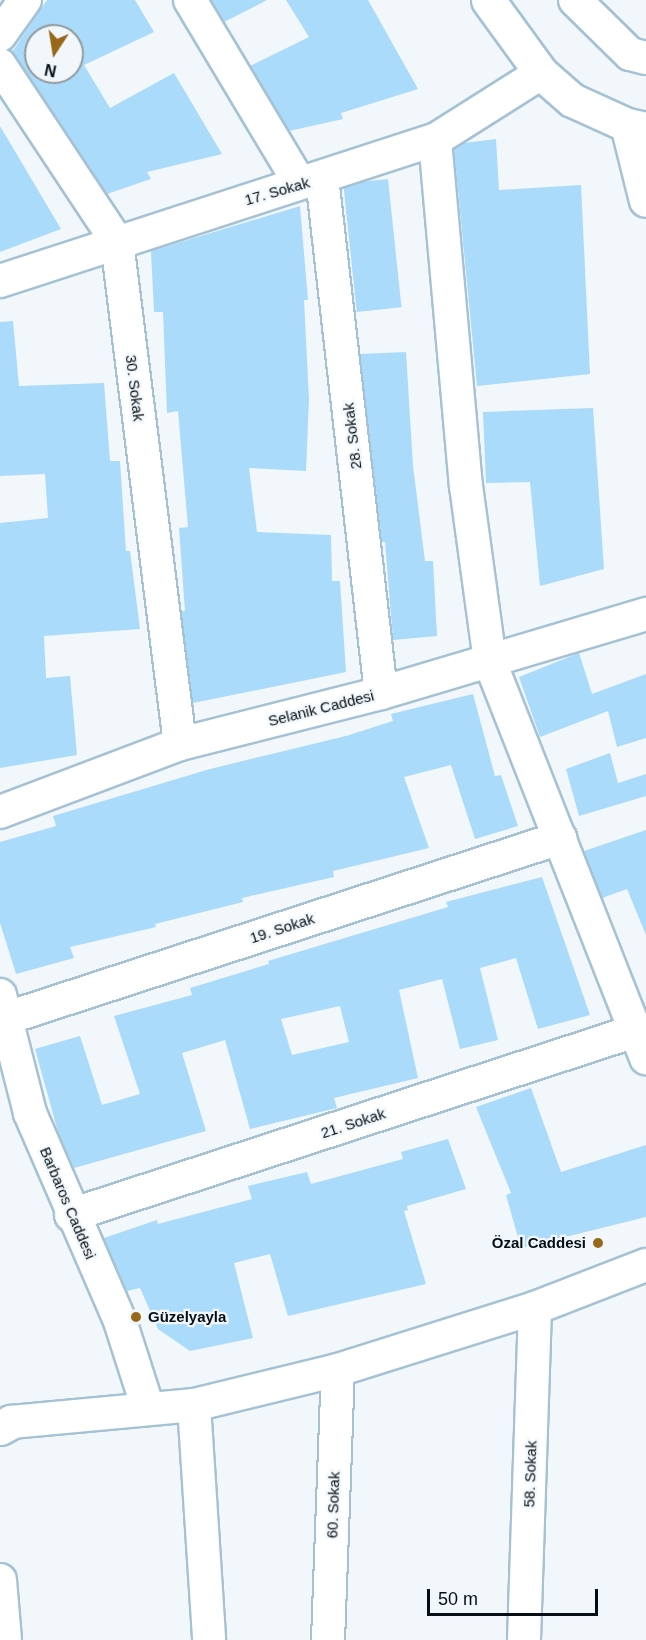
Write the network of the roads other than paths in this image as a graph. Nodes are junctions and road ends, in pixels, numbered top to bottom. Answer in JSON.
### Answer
{"nodes":[{"id":1,"x":25,"y":0,"type":"edge"},
{"id":2,"x":190,"y":0,"type":"edge"},
{"id":3,"x":488,"y":0,"type":"edge"},
{"id":4,"x":575,"y":0,"type":"edge"},
{"id":5,"x":0,"y":35,"type":"edge"},
{"id":6,"x":646,"y":58,"type":"edge"},
{"id":7,"x":0,"y":65,"type":"edge"},
{"id":8,"x":542,"y":73,"type":"junction"},
{"id":9,"x":637,"y":127,"type":"edge"},
{"id":10,"x":435,"y":140,"type":"junction"},
{"id":11,"x":311,"y":180,"type":"junction"},
{"id":12,"x":646,"y":201,"type":"edge"},
{"id":13,"x":117,"y":242,"type":"junction"},
{"id":14,"x":0,"y":281,"type":"edge"},
{"id":15,"x":646,"y":614,"type":"edge"},
{"id":16,"x":490,"y":662,"type":"junction"},
{"id":17,"x":381,"y":693,"type":"junction"},
{"id":18,"x":180,"y":744,"type":"junction"},
{"id":19,"x":0,"y":812,"type":"edge"},
{"id":20,"x":560,"y":838,"type":"junction"},
{"id":21,"x":2,"y":1007,"type":"edge"},
{"id":22,"x":641,"y":1045,"type":"edge"},
{"id":23,"x":71,"y":1215,"type":"junction"},
{"id":24,"x":646,"y":1265,"type":"edge"},
{"id":25,"x":535,"y":1308,"type":"junction"},
{"id":26,"x":338,"y":1370,"type":"junction"},
{"id":27,"x":194,"y":1405,"type":"junction"},
{"id":28,"x":148,"y":1408,"type":"junction"},
{"id":29,"x":4,"y":1423,"type":"edge"},
{"id":30,"x":0,"y":1580,"type":"edge"},
{"id":31,"x":5,"y":1640,"type":"edge"},
{"id":32,"x":209,"y":1640,"type":"edge"},
{"id":33,"x":328,"y":1640,"type":"edge"},
{"id":34,"x":524,"y":1640,"type":"edge"}],
"edges":[{"from":1,"to":5,"type":"street"},
{"from":2,"to":11,"type":"street","name":"28. Sokak"},
{"from":3,"to":8,"type":"main road"},
{"from":4,"to":6,"type":"street"},
{"from":7,"to":13,"type":"street","name":"30. Sokak"},
{"from":8,"to":9,"type":"main road"},
{"from":8,"to":10,"type":"street","name":"17. Sokak"},
{"from":9,"to":12,"type":"street"},
{"from":10,"to":11,"type":"street","name":"17. Sokak"},
{"from":10,"to":16,"type":"street"},
{"from":11,"to":13,"type":"street","name":"17. Sokak"},
{"from":11,"to":17,"type":"street","name":"28. Sokak"},
{"from":13,"to":14,"type":"street","name":"17. Sokak"},
{"from":13,"to":18,"type":"street","name":"30. Sokak"},
{"from":15,"to":16,"type":"street","name":"Selanik Caddesi"},
{"from":16,"to":17,"type":"street","name":"Selanik Caddesi"},
{"from":16,"to":20,"type":"street"},
{"from":17,"to":18,"type":"street","name":"Selanik Caddesi"},
{"from":18,"to":19,"type":"street","name":"Selanik Caddesi"},
{"from":20,"to":21,"type":"street","name":"19. Sokak"},
{"from":20,"to":22,"type":"street"},
{"from":21,"to":23,"type":"street","name":"Barbaros Caddesi"},
{"from":22,"to":23,"type":"street","name":"21. Sokak"},
{"from":23,"to":28,"type":"street","name":"Barbaros Caddesi"},
{"from":24,"to":25,"type":"street"},
{"from":25,"to":26,"type":"street"},
{"from":25,"to":34,"type":"street","name":"58. Sokak"},
{"from":26,"to":27,"type":"street"},
{"from":26,"to":33,"type":"street","name":"60. Sokak"},
{"from":27,"to":28,"type":"street"},
{"from":27,"to":32,"type":"street"},
{"from":28,"to":29,"type":"street"},
{"from":30,"to":31,"type":"street"}]}
